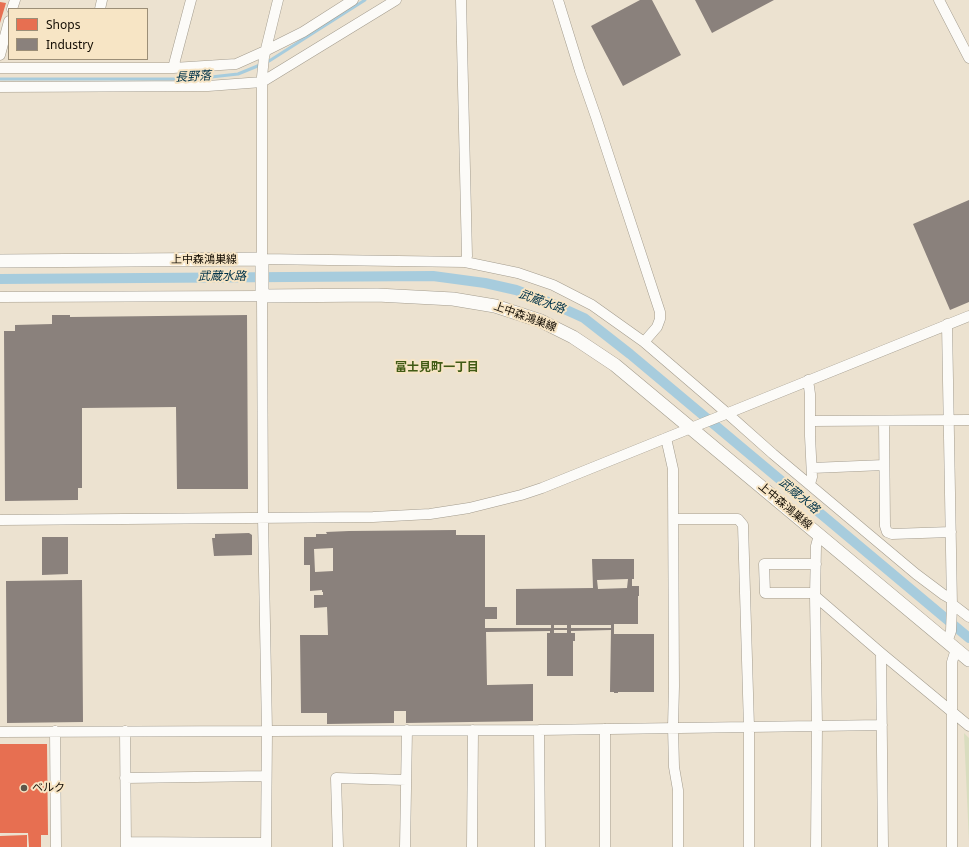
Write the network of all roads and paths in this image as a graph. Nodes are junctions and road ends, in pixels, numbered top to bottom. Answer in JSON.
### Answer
{"nodes":[{"id":1,"x":190,"y":0,"type":"edge"},
{"id":2,"x":278,"y":0,"type":"edge"},
{"id":3,"x":353,"y":0,"type":"edge"},
{"id":4,"x":396,"y":0,"type":"edge"},
{"id":5,"x":461,"y":0,"type":"edge"},
{"id":6,"x":558,"y":0,"type":"edge"},
{"id":7,"x":939,"y":0,"type":"edge"},
{"id":8,"x":8,"y":25,"type":"edge"},
{"id":9,"x":265,"y":54,"type":"junction"},
{"id":10,"x":0,"y":55,"type":"edge"},
{"id":11,"x":969,"y":58,"type":"edge"},
{"id":12,"x":85,"y":64,"type":"edge"},
{"id":13,"x":0,"y":68,"type":"edge"},
{"id":14,"x":173,"y":68,"type":"junction"},
{"id":15,"x":262,"y":80,"type":"junction"},
{"id":16,"x":0,"y":87,"type":"edge"},
{"id":17,"x":0,"y":261,"type":"edge"},
{"id":18,"x":465,"y":262,"type":"junction"},
{"id":19,"x":262,"y":264,"type":"junction"},
{"id":20,"x":262,"y":292,"type":"junction"},
{"id":21,"x":0,"y":297,"type":"edge"},
{"id":22,"x":969,"y":316,"type":"edge"},
{"id":23,"x":947,"y":324,"type":"junction"},
{"id":24,"x":644,"y":342,"type":"junction"},
{"id":25,"x":808,"y":380,"type":"junction"},
{"id":26,"x":724,"y":415,"type":"junction"},
{"id":27,"x":949,"y":420,"type":"junction"},
{"id":28,"x":969,"y":420,"type":"edge"},
{"id":29,"x":811,"y":421,"type":"junction"},
{"id":30,"x":884,"y":421,"type":"junction"},
{"id":31,"x":696,"y":426,"type":"junction"},
{"id":32,"x":666,"y":438,"type":"junction"},
{"id":33,"x":884,"y":465,"type":"junction"},
{"id":34,"x":812,"y":468,"type":"junction"},
{"id":35,"x":810,"y":484,"type":"junction"},
{"id":36,"x":263,"y":518,"type":"junction"},
{"id":37,"x":674,"y":519,"type":"junction"},
{"id":38,"x":0,"y":520,"type":"edge"},
{"id":39,"x":951,"y":532,"type":"junction"},
{"id":40,"x":819,"y":535,"type":"junction"},
{"id":41,"x":816,"y":564,"type":"junction"},
{"id":42,"x":815,"y":594,"type":"junction"},
{"id":43,"x":952,"y":603,"type":"junction"},
{"id":44,"x":969,"y":617,"type":"edge"},
{"id":45,"x":951,"y":642,"type":"junction"},
{"id":46,"x":882,"y":654,"type":"junction"},
{"id":47,"x":969,"y":660,"type":"edge"},
{"id":48,"x":953,"y":712,"type":"junction"},
{"id":49,"x":882,"y":725,"type":"junction"},
{"id":50,"x":817,"y":726,"type":"junction"},
{"id":51,"x":969,"y":726,"type":"edge"},
{"id":52,"x":673,"y":727,"type":"junction"},
{"id":53,"x":749,"y":727,"type":"junction"},
{"id":54,"x":605,"y":729,"type":"junction"},
{"id":55,"x":407,"y":730,"type":"junction"},
{"id":56,"x":473,"y":730,"type":"junction"},
{"id":57,"x":539,"y":730,"type":"junction"},
{"id":58,"x":55,"y":731,"type":"junction"},
{"id":59,"x":125,"y":731,"type":"junction"},
{"id":60,"x":0,"y":732,"type":"edge"},
{"id":61,"x":266,"y":732,"type":"junction"},
{"id":62,"x":266,"y":776,"type":"junction"},
{"id":63,"x":125,"y":778,"type":"junction"},
{"id":64,"x":406,"y":780,"type":"junction"},
{"id":65,"x":126,"y":845,"type":"edge"},
{"id":66,"x":193,"y":845,"type":"edge"},
{"id":67,"x":266,"y":845,"type":"edge"},
{"id":68,"x":56,"y":847,"type":"edge"},
{"id":69,"x":338,"y":847,"type":"edge"},
{"id":70,"x":405,"y":847,"type":"edge"},
{"id":71,"x":472,"y":847,"type":"edge"},
{"id":72,"x":540,"y":847,"type":"edge"},
{"id":73,"x":605,"y":847,"type":"edge"},
{"id":74,"x":678,"y":847,"type":"edge"},
{"id":75,"x":749,"y":847,"type":"edge"},
{"id":76,"x":816,"y":847,"type":"edge"},
{"id":77,"x":883,"y":847,"type":"edge"},
{"id":78,"x":952,"y":847,"type":"edge"}],
"edges":[{"from":1,"to":14,"type":"street"},
{"from":2,"to":9,"type":"street"},
{"from":3,"to":9,"type":"street"},
{"from":4,"to":15,"type":"street"},
{"from":5,"to":18,"type":"street"},
{"from":6,"to":24,"type":"street"},
{"from":7,"to":11,"type":"street"},
{"from":8,"to":10,"type":"street"},
{"from":9,"to":14,"type":"street"},
{"from":9,"to":15,"type":"street"},
{"from":12,"to":13,"type":"street"},
{"from":12,"to":14,"type":"street"},
{"from":15,"to":16,"type":"street"},
{"from":15,"to":19,"type":"street"},
{"from":17,"to":19,"type":"main road","name":"上中森鴻巣線"},
{"from":18,"to":19,"type":"street"},
{"from":18,"to":24,"type":"street"},
{"from":19,"to":20,"type":"main road"},
{"from":20,"to":21,"type":"street"},
{"from":20,"to":31,"type":"main road","name":"上中森鴻巣線"},
{"from":20,"to":36,"type":"street"},
{"from":22,"to":23,"type":"street"},
{"from":23,"to":25,"type":"street"},
{"from":23,"to":27,"type":"street"},
{"from":24,"to":26,"type":"street"},
{"from":25,"to":26,"type":"street"},
{"from":25,"to":29,"type":"street"},
{"from":26,"to":31,"type":"street"},
{"from":26,"to":35,"type":"street"},
{"from":27,"to":28,"type":"street"},
{"from":27,"to":30,"type":"street"},
{"from":27,"to":39,"type":"street"},
{"from":29,"to":30,"type":"street"},
{"from":29,"to":34,"type":"street"},
{"from":30,"to":33,"type":"street"},
{"from":31,"to":32,"type":"street"},
{"from":31,"to":40,"type":"main road","name":"上中森鴻巣線"},
{"from":32,"to":36,"type":"street"},
{"from":32,"to":37,"type":"street"},
{"from":33,"to":34,"type":"street"},
{"from":33,"to":39,"type":"street"},
{"from":34,"to":35,"type":"street"},
{"from":35,"to":43,"type":"street"},
{"from":36,"to":38,"type":"street"},
{"from":36,"to":61,"type":"street"},
{"from":37,"to":52,"type":"street"},
{"from":37,"to":53,"type":"street"},
{"from":39,"to":43,"type":"street"},
{"from":40,"to":41,"type":"street"},
{"from":40,"to":45,"type":"main road","name":"上中森鴻巣線"},
{"from":41,"to":42,"type":"street"},
{"from":41,"to":42,"type":"street"},
{"from":42,"to":46,"type":"street"},
{"from":42,"to":50,"type":"street"},
{"from":43,"to":44,"type":"street"},
{"from":43,"to":45,"type":"street"},
{"from":45,"to":47,"type":"main road","name":"上中森鴻巣線"},
{"from":45,"to":48,"type":"street"},
{"from":46,"to":48,"type":"street"},
{"from":46,"to":49,"type":"street"},
{"from":48,"to":51,"type":"street"},
{"from":48,"to":78,"type":"street"},
{"from":49,"to":50,"type":"street"},
{"from":49,"to":77,"type":"street"},
{"from":50,"to":53,"type":"street"},
{"from":50,"to":76,"type":"street"},
{"from":52,"to":53,"type":"street"},
{"from":52,"to":54,"type":"street"},
{"from":52,"to":74,"type":"street"},
{"from":53,"to":75,"type":"street"},
{"from":54,"to":57,"type":"street"},
{"from":54,"to":73,"type":"street"},
{"from":55,"to":56,"type":"street"},
{"from":55,"to":61,"type":"street"},
{"from":55,"to":64,"type":"street"},
{"from":56,"to":57,"type":"street"},
{"from":56,"to":71,"type":"street"},
{"from":57,"to":72,"type":"street"},
{"from":58,"to":59,"type":"street"},
{"from":58,"to":60,"type":"street"},
{"from":58,"to":68,"type":"street"},
{"from":59,"to":61,"type":"street"},
{"from":59,"to":63,"type":"street"},
{"from":61,"to":62,"type":"street"},
{"from":62,"to":63,"type":"street"},
{"from":62,"to":67,"type":"street"},
{"from":63,"to":65,"type":"street"},
{"from":64,"to":69,"type":"street"},
{"from":64,"to":70,"type":"street"},
{"from":65,"to":66,"type":"street"},
{"from":66,"to":67,"type":"street"}]}
